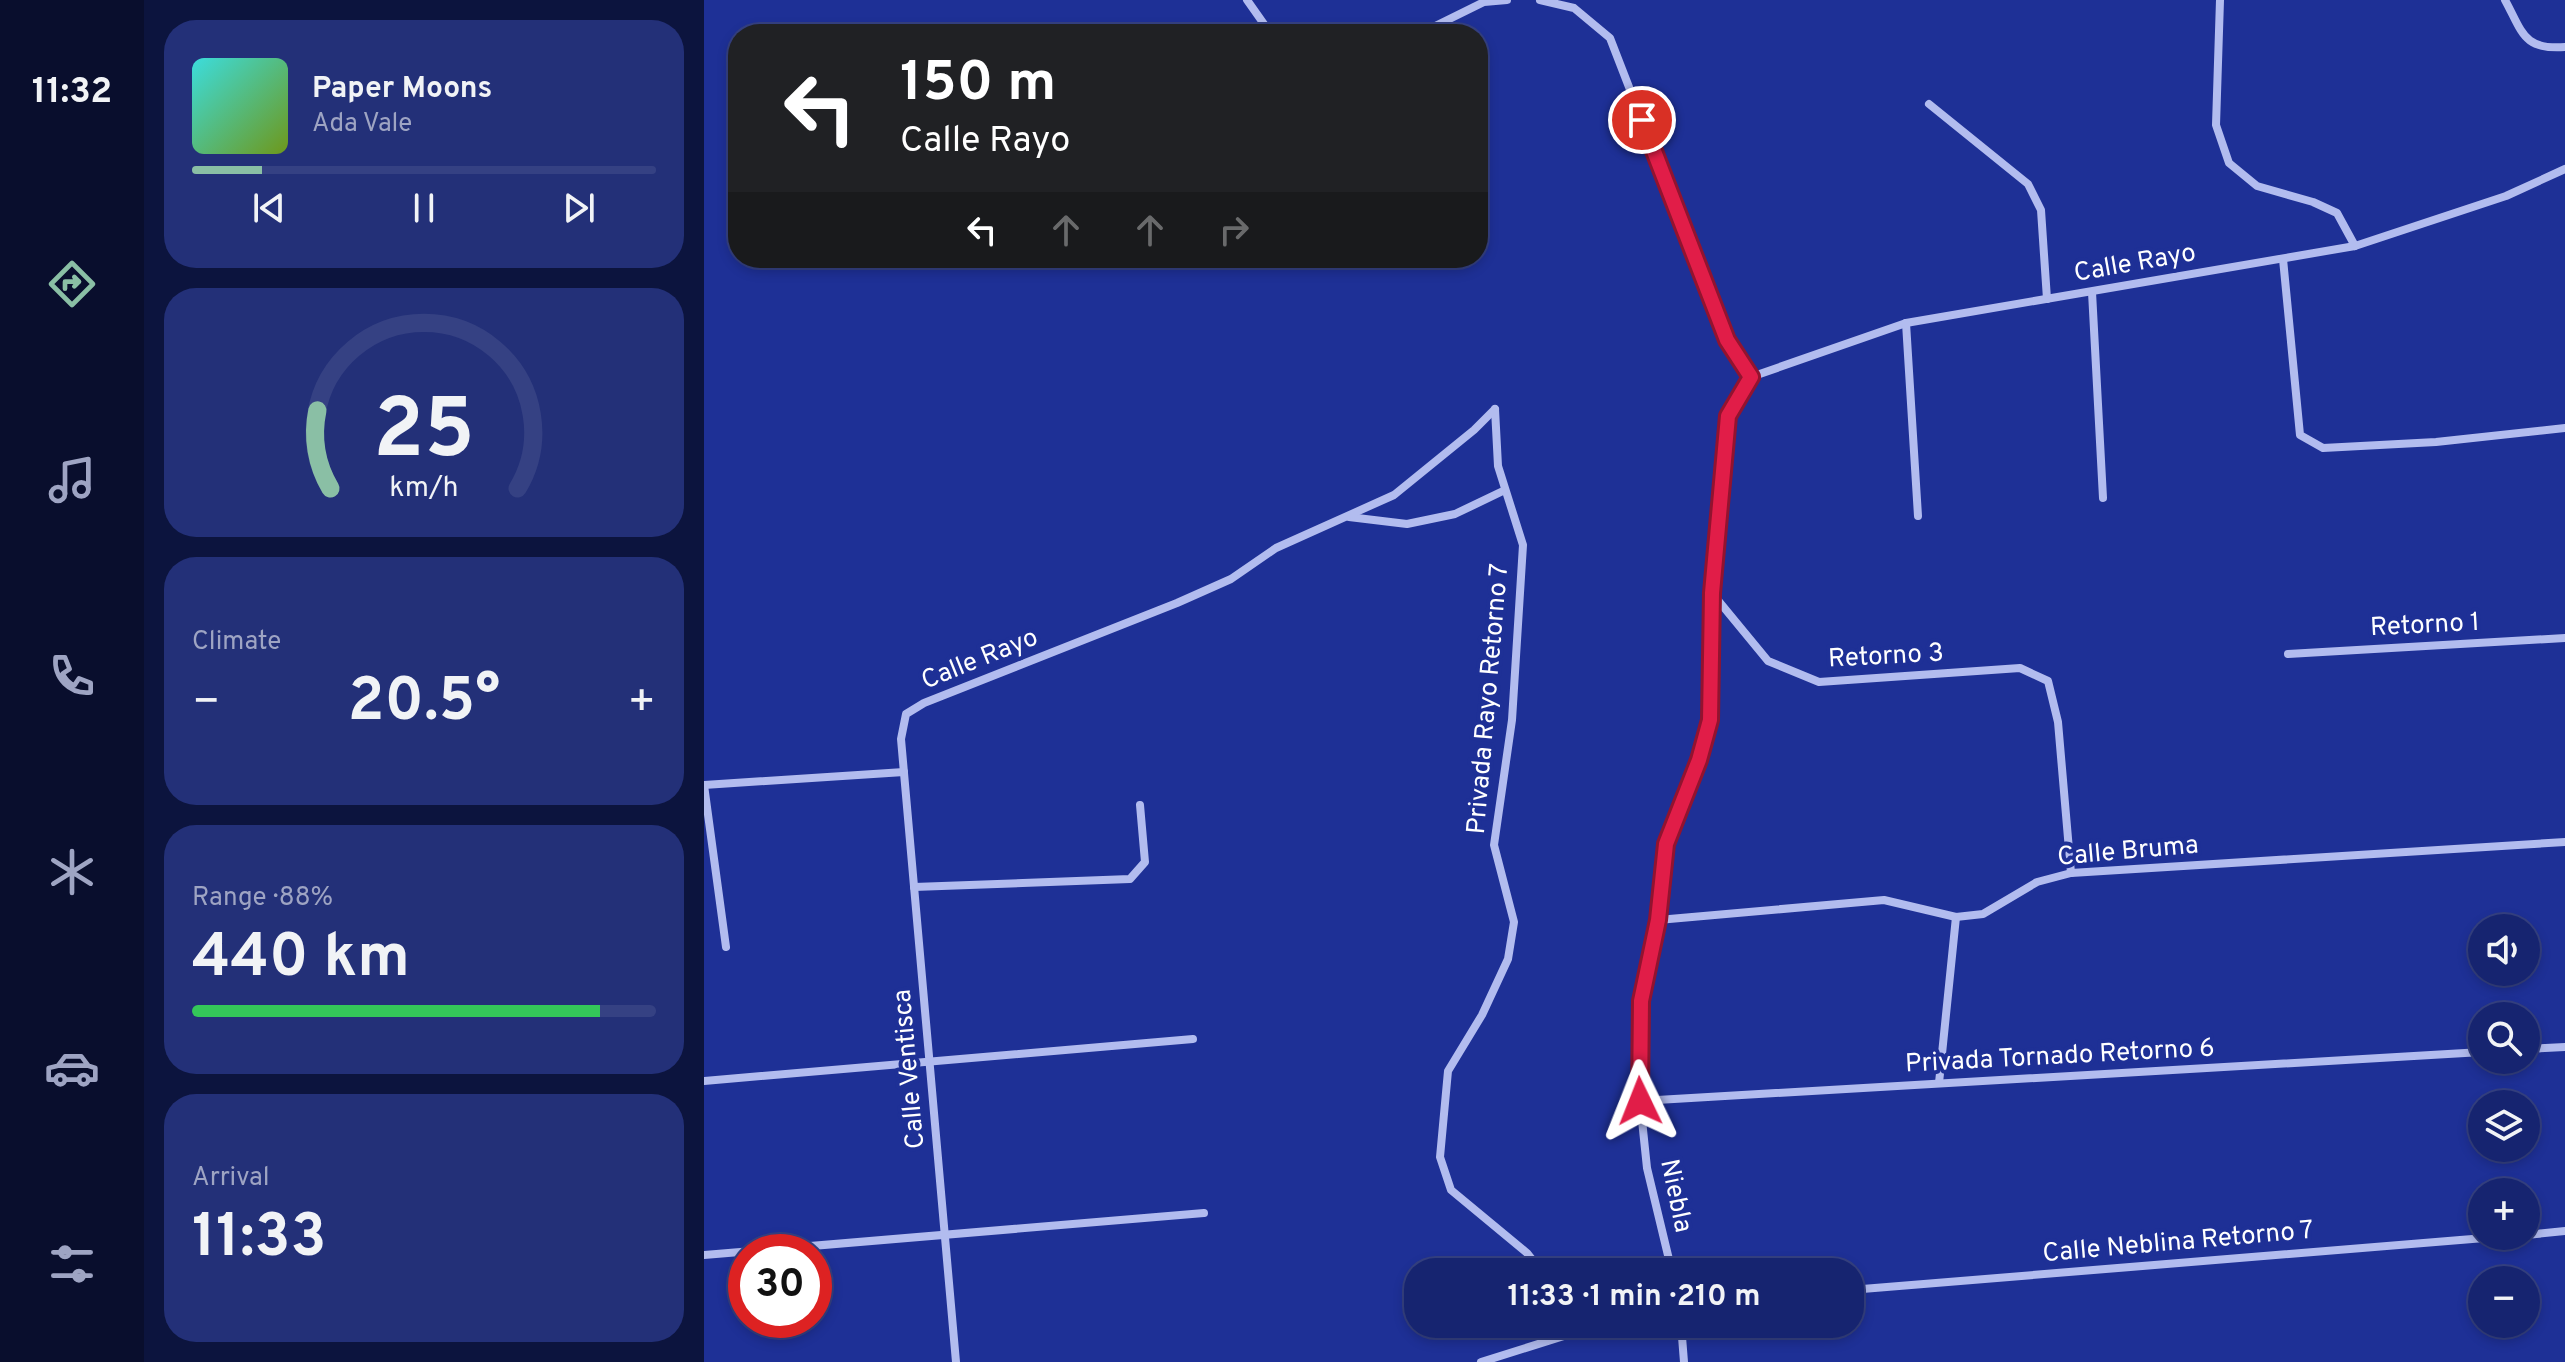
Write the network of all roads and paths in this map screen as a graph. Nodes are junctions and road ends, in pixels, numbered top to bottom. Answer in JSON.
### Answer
{"nodes":[{"id":1,"x":1247,"y":0,"type":"edge"},
{"id":2,"x":1507,"y":0,"type":"edge"},
{"id":3,"x":1540,"y":0,"type":"edge"},
{"id":4,"x":2220,"y":0,"type":"edge"},
{"id":5,"x":2505,"y":0,"type":"edge"},
{"id":6,"x":1483,"y":1,"type":"edge"},
{"id":7,"x":1264,"y":24,"type":"edge"},
{"id":8,"x":1438,"y":24,"type":"edge"},
{"id":9,"x":2565,"y":47,"type":"edge"},
{"id":10,"x":1929,"y":104,"type":"dead end"},
{"id":11,"x":2565,"y":169,"type":"edge"},
{"id":12,"x":2551,"y":176,"type":"junction"},
{"id":13,"x":2565,"y":176,"type":"edge"},
{"id":14,"x":2355,"y":246,"type":"junction"},
{"id":15,"x":2283,"y":259,"type":"junction"},
{"id":16,"x":2092,"y":292,"type":"junction"},
{"id":17,"x":2047,"y":299,"type":"junction"},
{"id":18,"x":1906,"y":323,"type":"junction"},
{"id":19,"x":1751,"y":377,"type":"junction"},
{"id":20,"x":2565,"y":428,"type":"edge"},
{"id":21,"x":1505,"y":490,"type":"junction"},
{"id":22,"x":2103,"y":498,"type":"dead end"},
{"id":23,"x":1918,"y":516,"type":"dead end"},
{"id":24,"x":1349,"y":517,"type":"junction"},
{"id":25,"x":1712,"y":593,"type":"junction"},
{"id":26,"x":2565,"y":638,"type":"edge"},
{"id":27,"x":2288,"y":654,"type":"dead end"},
{"id":28,"x":904,"y":772,"type":"junction"},
{"id":29,"x":704,"y":785,"type":"edge"},
{"id":30,"x":1140,"y":805,"type":"dead end"},
{"id":31,"x":2565,"y":842,"type":"edge"},
{"id":32,"x":2071,"y":873,"type":"junction"},
{"id":33,"x":914,"y":887,"type":"junction"},
{"id":34,"x":1956,"y":917,"type":"junction"},
{"id":35,"x":1658,"y":920,"type":"junction"},
{"id":36,"x":726,"y":947,"type":"dead end"},
{"id":37,"x":1193,"y":1039,"type":"dead end"},
{"id":38,"x":2565,"y":1047,"type":"edge"},
{"id":39,"x":2540,"y":1048,"type":"edge"},
{"id":40,"x":2468,"y":1053,"type":"edge"},
{"id":41,"x":929,"y":1060,"type":"junction"},
{"id":42,"x":704,"y":1081,"type":"edge"},
{"id":43,"x":1939,"y":1083,"type":"junction"},
{"id":44,"x":1640,"y":1101,"type":"junction"},
{"id":45,"x":1204,"y":1213,"type":"dead end"},
{"id":46,"x":2565,"y":1231,"type":"edge"},
{"id":47,"x":2540,"y":1234,"type":"edge"},
{"id":48,"x":944,"y":1236,"type":"junction"},
{"id":49,"x":2468,"y":1239,"type":"edge"},
{"id":50,"x":704,"y":1255,"type":"edge"},
{"id":51,"x":1531,"y":1258,"type":"edge"},
{"id":52,"x":1669,"y":1258,"type":"edge"},
{"id":53,"x":1864,"y":1289,"type":"edge"},
{"id":54,"x":1542,"y":1338,"type":"edge"},
{"id":55,"x":1682,"y":1338,"type":"edge"},
{"id":56,"x":956,"y":1362,"type":"edge"},
{"id":57,"x":1481,"y":1362,"type":"edge"},
{"id":58,"x":1684,"y":1362,"type":"edge"}],
"edges":[{"from":1,"to":7,"type":"street"},
{"from":2,"to":6,"type":"street"},
{"from":3,"to":19,"type":"street"},
{"from":4,"to":14,"type":"street"},
{"from":5,"to":9,"type":"street"},
{"from":6,"to":8,"type":"street"},
{"from":10,"to":17,"type":"street"},
{"from":11,"to":12,"type":"street","name":"Calle Rayo"},
{"from":12,"to":13,"type":"street"},
{"from":12,"to":14,"type":"street","name":"Calle Rayo"},
{"from":14,"to":15,"type":"street","name":"Calle Rayo"},
{"from":15,"to":16,"type":"street","name":"Calle Rayo"},
{"from":15,"to":20,"type":"street"},
{"from":16,"to":17,"type":"street","name":"Calle Rayo"},
{"from":16,"to":22,"type":"street"},
{"from":17,"to":18,"type":"street","name":"Calle Rayo"},
{"from":18,"to":19,"type":"street","name":"Calle Rayo"},
{"from":18,"to":23,"type":"street"},
{"from":19,"to":25,"type":"street","name":"Niebla"},
{"from":21,"to":24,"type":"street"},
{"from":21,"to":24,"type":"street","name":"Privada Rayo Retorno 7"},
{"from":21,"to":51,"type":"street","name":"Privada Rayo Retorno 7"},
{"from":24,"to":28,"type":"street","name":"Calle Rayo"},
{"from":25,"to":32,"type":"street","name":"Retorno 3"},
{"from":25,"to":35,"type":"street","name":"Niebla"},
{"from":26,"to":27,"type":"street","name":"Retorno 1"},
{"from":28,"to":29,"type":"street"},
{"from":28,"to":33,"type":"street","name":"Calle Ventisca"},
{"from":29,"to":36,"type":"street"},
{"from":30,"to":33,"type":"street"},
{"from":31,"to":32,"type":"street","name":"Calle Bruma"},
{"from":32,"to":34,"type":"street","name":"Calle Bruma"},
{"from":33,"to":41,"type":"street","name":"Calle Ventisca"},
{"from":34,"to":35,"type":"street","name":"Calle Bruma"},
{"from":34,"to":43,"type":"street"},
{"from":35,"to":44,"type":"street","name":"Niebla"},
{"from":37,"to":41,"type":"street"},
{"from":38,"to":39,"type":"street"},
{"from":40,"to":43,"type":"street","name":"Privada Tornado Retorno 6"},
{"from":41,"to":42,"type":"street"},
{"from":41,"to":48,"type":"street","name":"Calle Ventisca"},
{"from":43,"to":44,"type":"street","name":"Privada Tornado Retorno 6"},
{"from":44,"to":52,"type":"street","name":"Niebla"},
{"from":45,"to":48,"type":"street"},
{"from":46,"to":47,"type":"street"},
{"from":48,"to":50,"type":"street"},
{"from":48,"to":56,"type":"street","name":"Calle Ventisca"},
{"from":49,"to":53,"type":"street","name":"Calle Neblina Retorno 7"},
{"from":54,"to":57,"type":"street"},
{"from":55,"to":58,"type":"street"}]}
